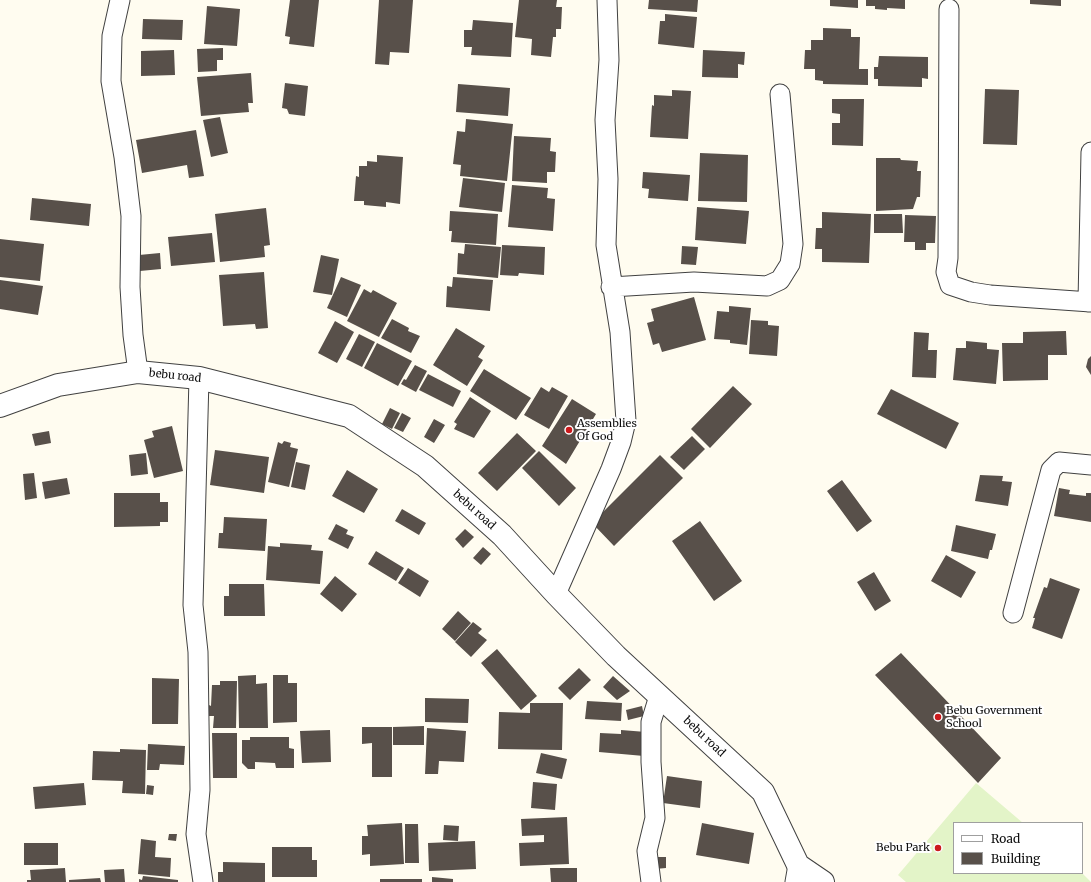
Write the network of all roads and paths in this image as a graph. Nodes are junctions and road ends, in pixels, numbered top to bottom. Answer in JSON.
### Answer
{"nodes":[{"id":1,"x":120,"y":0,"type":"edge"},
{"id":2,"x":608,"y":1,"type":"edge"},
{"id":3,"x":949,"y":9,"type":"dead end"},
{"id":4,"x":780,"y":94,"type":"dead end"},
{"id":5,"x":1091,"y":152,"type":"edge"},
{"id":6,"x":612,"y":287,"type":"junction"},
{"id":7,"x":1090,"y":302,"type":"edge"},
{"id":8,"x":138,"y":372,"type":"junction"},
{"id":9,"x":199,"y":378,"type":"junction"},
{"id":10,"x":0,"y":406,"type":"edge"},
{"id":11,"x":1091,"y":465,"type":"edge"},
{"id":12,"x":556,"y":594,"type":"junction"},
{"id":13,"x":1013,"y":613,"type":"dead end"},
{"id":14,"x":659,"y":696,"type":"junction"},
{"id":15,"x":796,"y":873,"type":"edge"},
{"id":16,"x":203,"y":882,"type":"edge"},
{"id":17,"x":651,"y":882,"type":"edge"},
{"id":18,"x":824,"y":882,"type":"edge"}],
"edges":[{"from":1,"to":8,"type":"street"},
{"from":2,"to":6,"type":"street"},
{"from":3,"to":7,"type":"street"},
{"from":4,"to":6,"type":"street"},
{"from":5,"to":7,"type":"street"},
{"from":6,"to":12,"type":"street"},
{"from":8,"to":9,"type":"street","name":"bebu road"},
{"from":8,"to":10,"type":"street","name":"bebu road"},
{"from":9,"to":12,"type":"street","name":"bebu road"},
{"from":9,"to":16,"type":"street"},
{"from":11,"to":13,"type":"street"},
{"from":12,"to":14,"type":"street","name":"bebu road"},
{"from":14,"to":15,"type":"street","name":"bebu road"},
{"from":14,"to":17,"type":"street"},
{"from":15,"to":18,"type":"street","name":"bebu road"}]}
